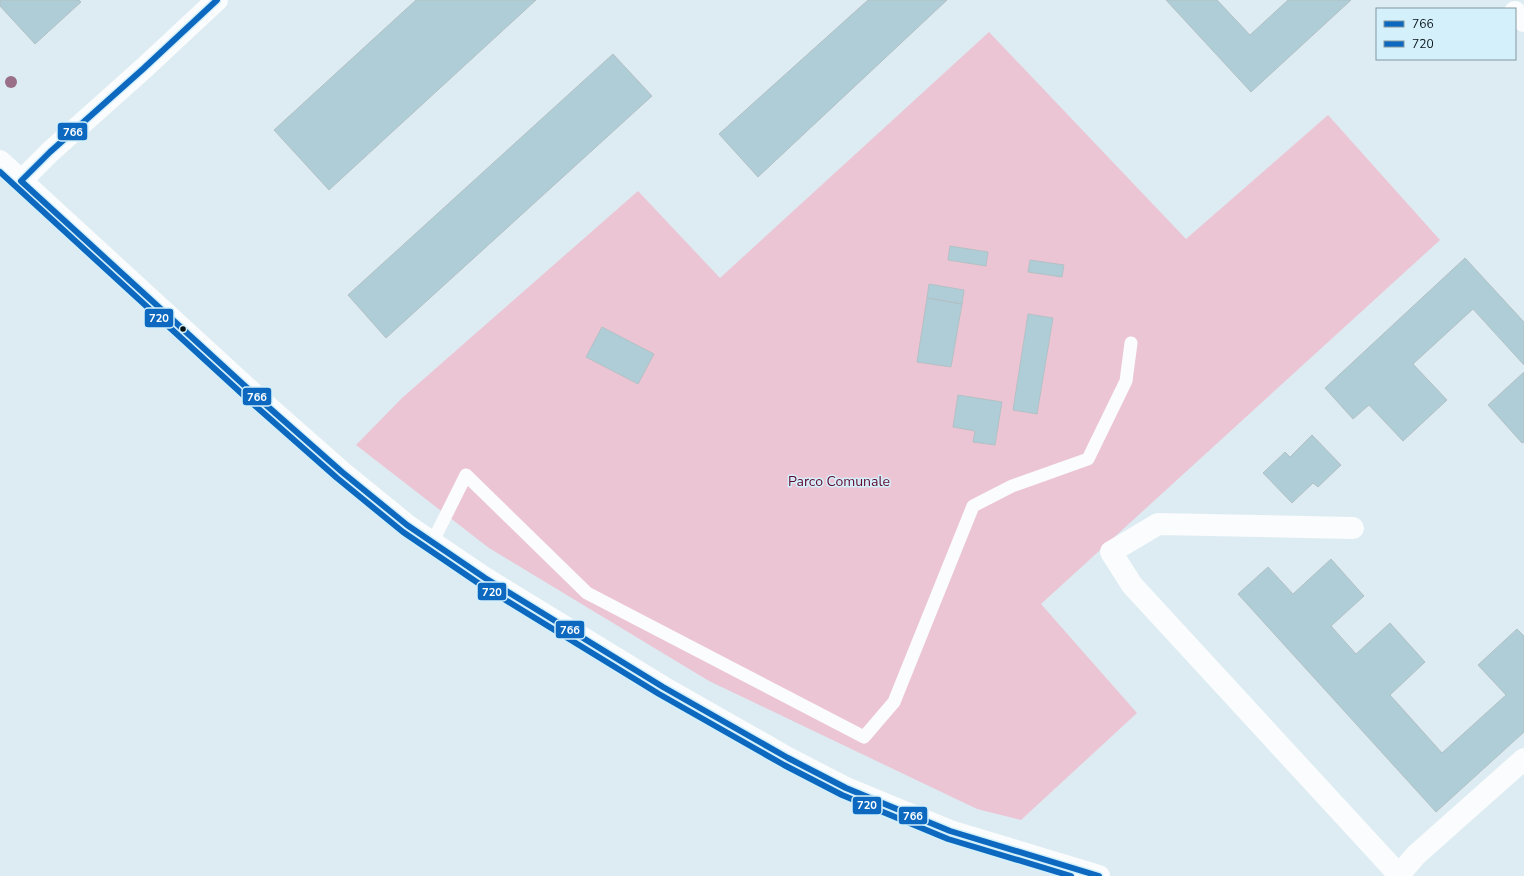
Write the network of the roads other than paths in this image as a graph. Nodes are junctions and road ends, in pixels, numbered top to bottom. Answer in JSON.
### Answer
{"nodes":[{"id":1,"x":217,"y":0,"type":"edge"},
{"id":2,"x":1504,"y":0,"type":"edge"},
{"id":3,"x":1511,"y":8,"type":"edge"},
{"id":4,"x":1516,"y":13,"type":"edge"},
{"id":5,"x":1524,"y":21,"type":"edge"},
{"id":6,"x":0,"y":162,"type":"edge"},
{"id":7,"x":21,"y":181,"type":"junction"},
{"id":8,"x":1131,"y":343,"type":"dead end"},
{"id":9,"x":1353,"y":528,"type":"dead end"},
{"id":10,"x":432,"y":543,"type":"junction"},
{"id":11,"x":1524,"y":760,"type":"edge"},
{"id":12,"x":1398,"y":875,"type":"edge"},
{"id":13,"x":1099,"y":876,"type":"edge"}],
"edges":[{"from":1,"to":7,"type":"main road"},
{"from":2,"to":3,"type":"main road"},
{"from":4,"to":5,"type":"main road"},
{"from":6,"to":7,"type":"main road"},
{"from":7,"to":10,"type":"main road"},
{"from":8,"to":10,"type":"lane"},
{"from":9,"to":12,"type":"main road"},
{"from":10,"to":13,"type":"main road"},
{"from":11,"to":12,"type":"main road"}]}
